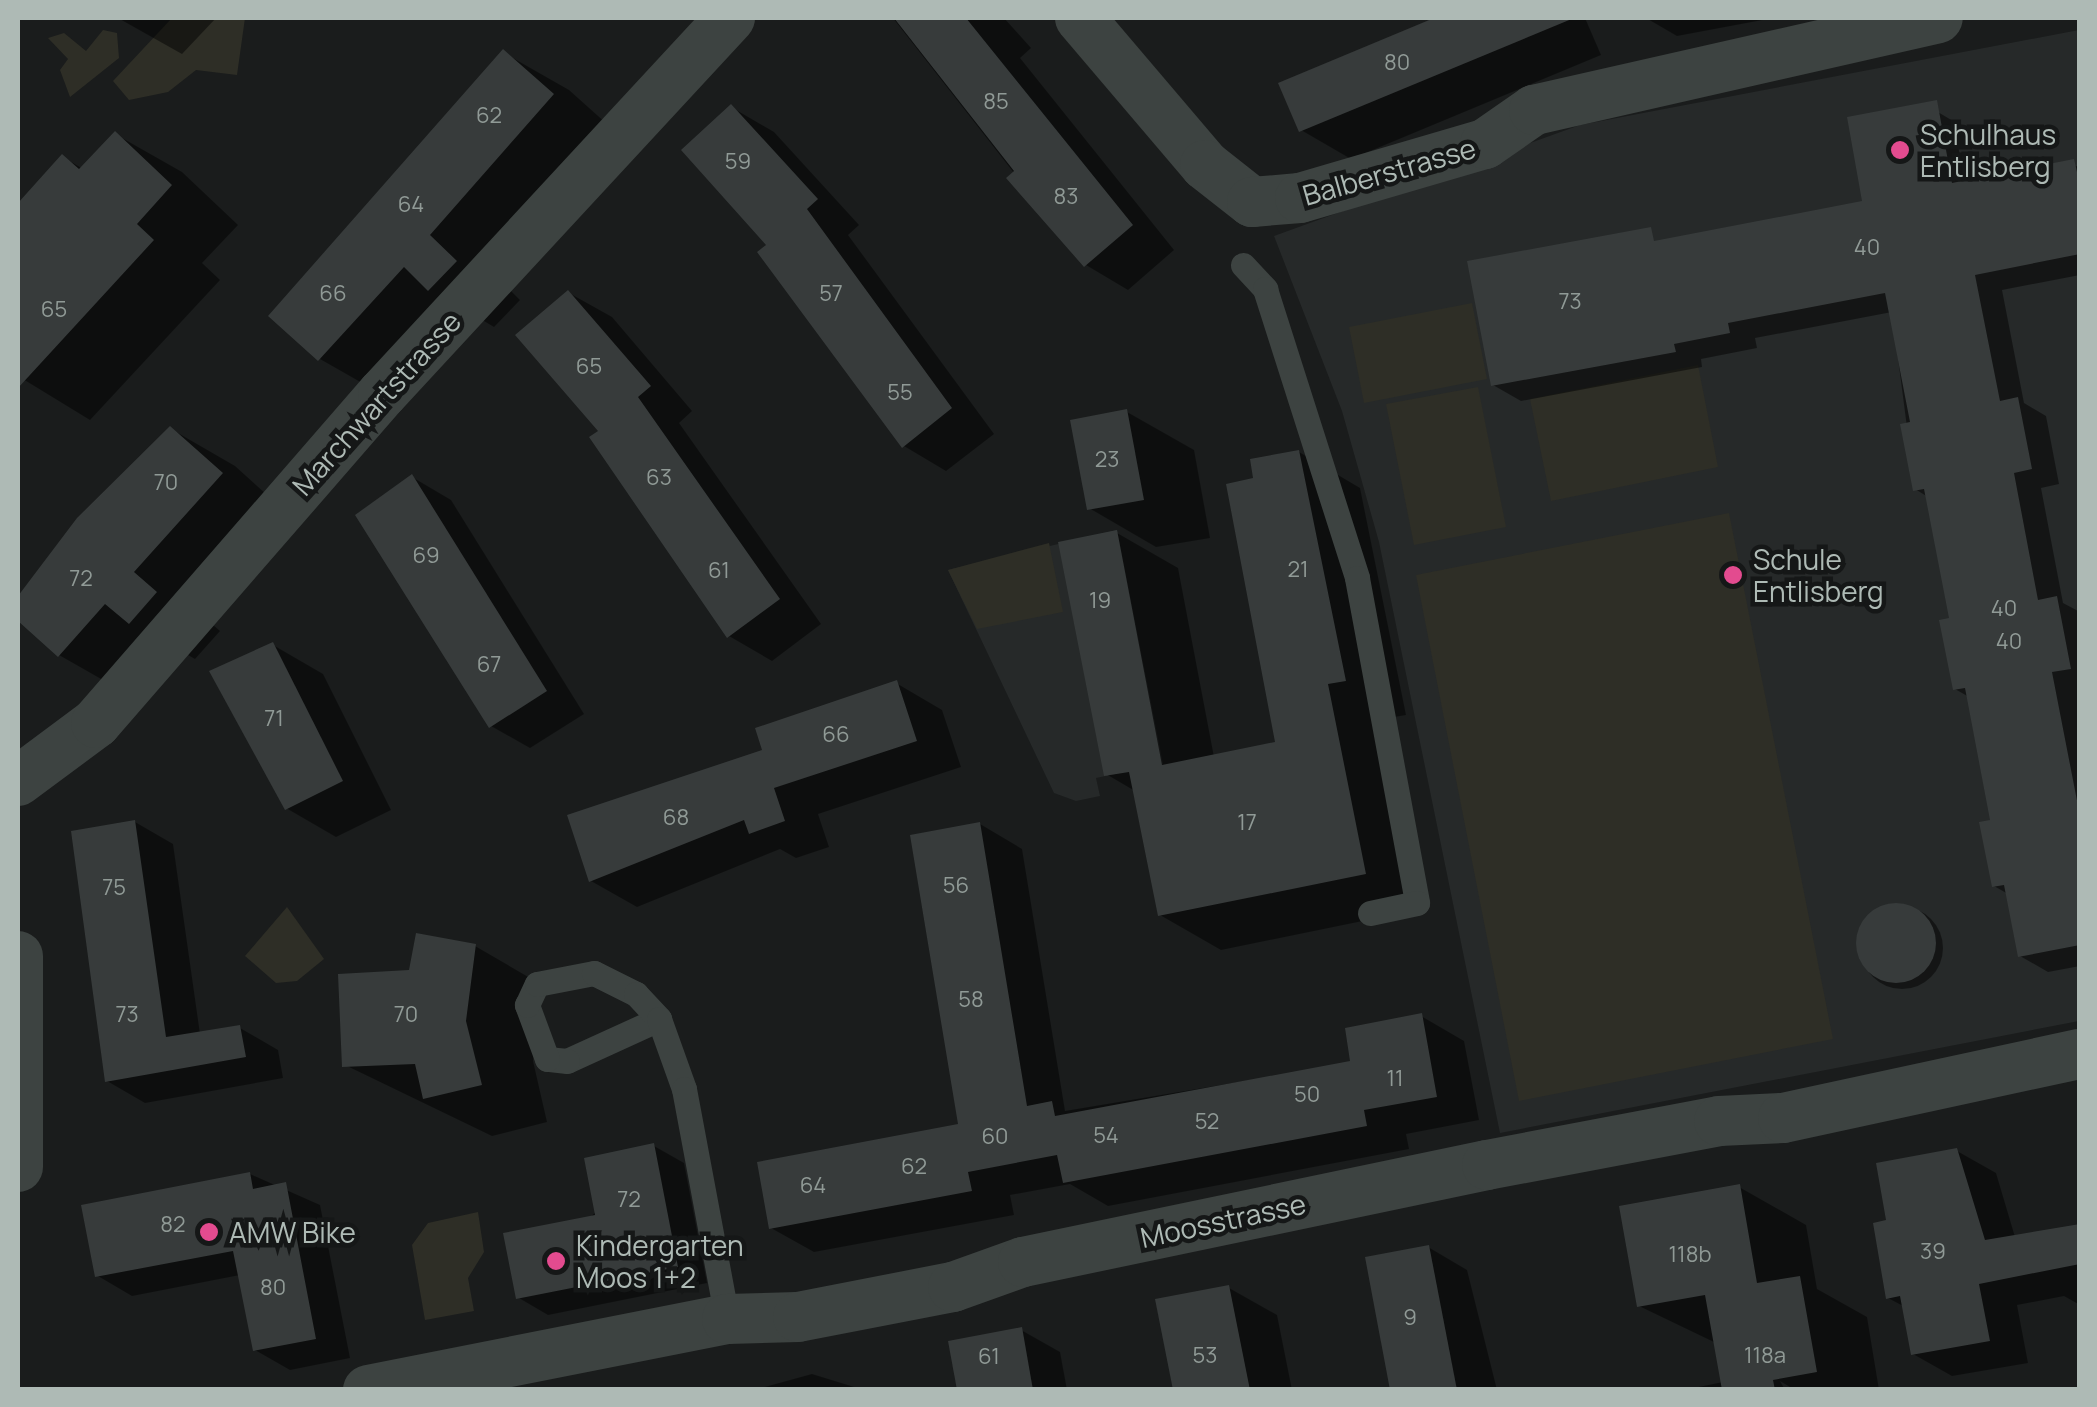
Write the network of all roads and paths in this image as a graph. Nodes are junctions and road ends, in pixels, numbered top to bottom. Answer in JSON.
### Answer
{"nodes":[{"id":1,"x":730,"y":18,"type":"edge"},
{"id":2,"x":1080,"y":18,"type":"edge"},
{"id":3,"x":1938,"y":18,"type":"edge"},
{"id":4,"x":1243,"y":266,"type":"dead end"},
{"id":5,"x":18,"y":781,"type":"edge"},
{"id":6,"x":1370,"y":913,"type":"dead end"},
{"id":7,"x":18,"y":956,"type":"edge"},
{"id":8,"x":659,"y":1020,"type":"junction"},
{"id":9,"x":2080,"y":1054,"type":"edge"},
{"id":10,"x":18,"y":1167,"type":"edge"},
{"id":11,"x":727,"y":1318,"type":"junction"},
{"id":12,"x":368,"y":1390,"type":"edge"}],
"edges":[{"from":1,"to":5,"type":"street","name":"Marchwartstrasse"},
{"from":2,"to":3,"type":"street","name":"Balberstrasse"},
{"from":4,"to":6,"type":"lane"},
{"from":7,"to":10,"type":"street"},
{"from":8,"to":8,"type":"lane"},
{"from":8,"to":11,"type":"lane"},
{"from":9,"to":11,"type":"street","name":"Moosstrasse"},
{"from":11,"to":12,"type":"street","name":"Moosstrasse"}]}
